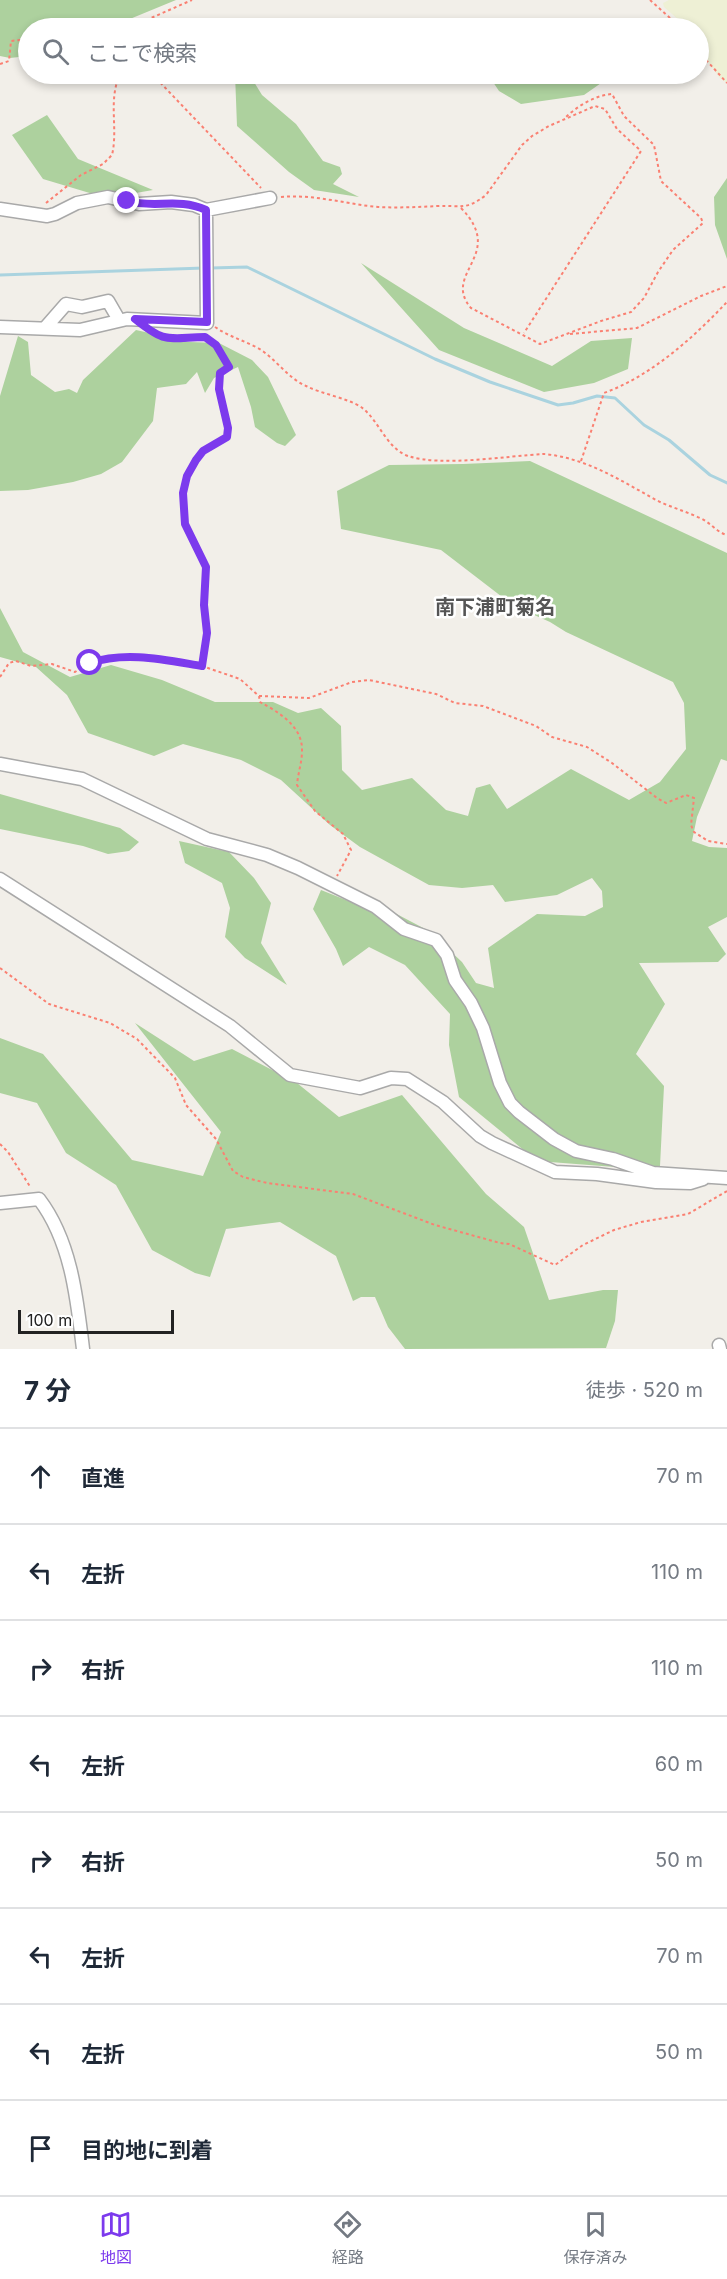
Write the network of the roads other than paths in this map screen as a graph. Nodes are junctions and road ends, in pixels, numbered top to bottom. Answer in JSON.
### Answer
{"nodes":[{"id":1,"x":270,"y":198,"type":"road end"},
{"id":2,"x":0,"y":209,"type":"edge"},
{"id":3,"x":206,"y":210,"type":"junction"},
{"id":4,"x":119,"y":320,"type":"junction"},
{"id":5,"x":0,"y":327,"type":"edge"},
{"id":6,"x":45,"y":328,"type":"junction"},
{"id":7,"x":0,"y":764,"type":"edge"},
{"id":8,"x":0,"y":879,"type":"edge"},
{"id":9,"x":707,"y":1177,"type":"junction"},
{"id":10,"x":727,"y":1178,"type":"edge"},
{"id":11,"x":0,"y":1203,"type":"edge"},
{"id":12,"x":83,"y":1349,"type":"edge"}],
"edges":[{"from":1,"to":3,"type":"street"},
{"from":2,"to":3,"type":"street"},
{"from":3,"to":4,"type":"street"},
{"from":4,"to":6,"type":"street"},
{"from":4,"to":6,"type":"street"},
{"from":5,"to":6,"type":"street"},
{"from":7,"to":9,"type":"street"},
{"from":8,"to":9,"type":"street"},
{"from":9,"to":10,"type":"street"},
{"from":11,"to":12,"type":"street"}]}
